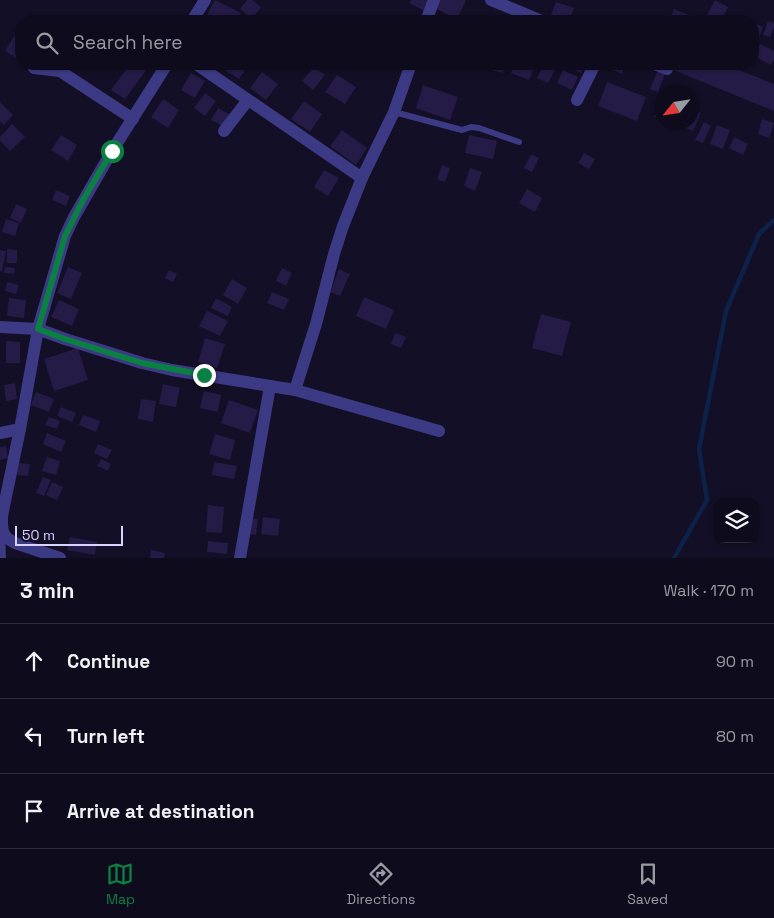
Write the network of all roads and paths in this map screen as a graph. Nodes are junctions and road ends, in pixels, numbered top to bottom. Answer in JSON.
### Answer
{"nodes":[{"id":1,"x":205,"y":0,"type":"edge"},
{"id":2,"x":434,"y":0,"type":"edge"},
{"id":3,"x":491,"y":0,"type":"edge"},
{"id":4,"x":196,"y":15,"type":"edge"},
{"id":5,"x":428,"y":15,"type":"edge"},
{"id":6,"x":527,"y":15,"type":"edge"},
{"id":7,"x":51,"y":70,"type":"edge"},
{"id":8,"x":162,"y":70,"type":"edge"},
{"id":9,"x":205,"y":70,"type":"edge"},
{"id":10,"x":409,"y":70,"type":"edge"},
{"id":11,"x":592,"y":70,"type":"edge"},
{"id":12,"x":248,"y":100,"type":"junction"},
{"id":13,"x":577,"y":100,"type":"dead end"},
{"id":14,"x":394,"y":112,"type":"junction"},
{"id":15,"x":133,"y":119,"type":"junction"},
{"id":16,"x":224,"y":131,"type":"dead end"},
{"id":17,"x":519,"y":142,"type":"dead end"},
{"id":18,"x":362,"y":178,"type":"junction"},
{"id":19,"x":0,"y":327,"type":"edge"},
{"id":20,"x":38,"y":329,"type":"junction"},
{"id":21,"x":270,"y":386,"type":"junction"},
{"id":22,"x":295,"y":390,"type":"junction"},
{"id":23,"x":20,"y":430,"type":"junction"},
{"id":24,"x":440,"y":430,"type":"dead end"},
{"id":25,"x":0,"y":433,"type":"edge"},
{"id":26,"x":2,"y":530,"type":"junction"},
{"id":27,"x":3,"y":558,"type":"edge"},
{"id":28,"x":60,"y":558,"type":"edge"},
{"id":29,"x":240,"y":558,"type":"edge"}],
"edges":[{"from":1,"to":4,"type":"street"},
{"from":2,"to":5,"type":"street"},
{"from":3,"to":6,"type":"street"},
{"from":7,"to":15,"type":"street"},
{"from":8,"to":15,"type":"street"},
{"from":9,"to":12,"type":"street"},
{"from":10,"to":14,"type":"street"},
{"from":11,"to":13,"type":"street"},
{"from":12,"to":16,"type":"street"},
{"from":12,"to":18,"type":"street"},
{"from":14,"to":17,"type":"lane"},
{"from":14,"to":18,"type":"street"},
{"from":15,"to":20,"type":"street"},
{"from":18,"to":22,"type":"street"},
{"from":19,"to":20,"type":"street"},
{"from":20,"to":21,"type":"street"},
{"from":20,"to":23,"type":"street"},
{"from":21,"to":22,"type":"street"},
{"from":21,"to":29,"type":"street"},
{"from":22,"to":24,"type":"street"},
{"from":23,"to":25,"type":"street"},
{"from":23,"to":26,"type":"street"},
{"from":26,"to":27,"type":"lane"},
{"from":26,"to":28,"type":"street"}]}
